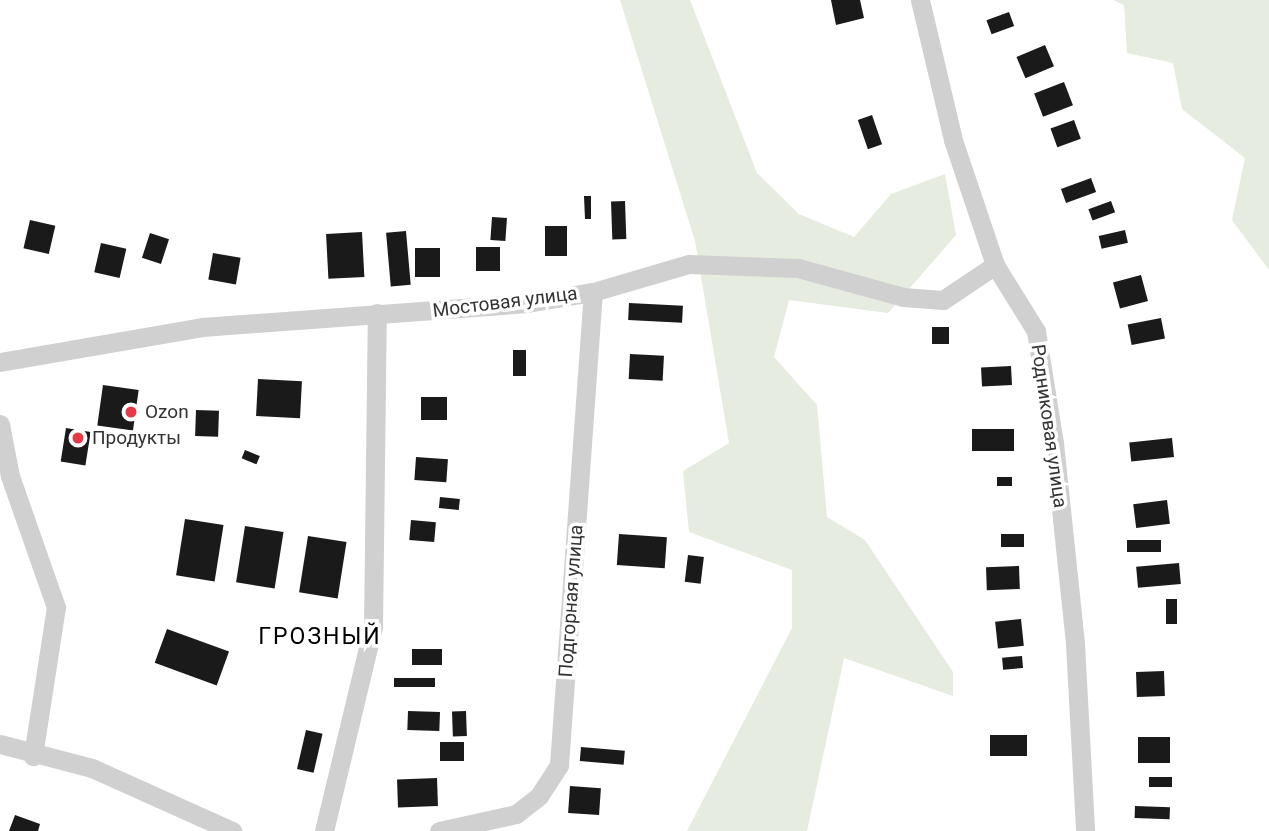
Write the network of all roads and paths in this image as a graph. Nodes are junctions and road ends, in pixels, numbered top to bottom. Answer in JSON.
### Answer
{"nodes":[{"id":1,"x":920,"y":0,"type":"edge"},
{"id":2,"x":995,"y":265,"type":"junction"},
{"id":3,"x":593,"y":292,"type":"junction"},
{"id":4,"x":377,"y":313,"type":"junction"},
{"id":5,"x":0,"y":362,"type":"edge"},
{"id":6,"x":0,"y":424,"type":"edge"},
{"id":7,"x":0,"y":744,"type":"edge"},
{"id":8,"x":33,"y":756,"type":"junction"},
{"id":9,"x":232,"y":831,"type":"edge"},
{"id":10,"x":324,"y":831,"type":"edge"},
{"id":11,"x":439,"y":831,"type":"edge"},
{"id":12,"x":1085,"y":831,"type":"edge"}],
"edges":[{"from":1,"to":2,"type":"street","name":"Родниковая улица"},
{"from":2,"to":3,"type":"street","name":"Мостовая улица"},
{"from":2,"to":12,"type":"street","name":"Родниковая улица"},
{"from":3,"to":4,"type":"street","name":"Мостовая улица"},
{"from":3,"to":11,"type":"street","name":"Подгорная улица"},
{"from":4,"to":5,"type":"street","name":"Мостовая улица"},
{"from":4,"to":10,"type":"street"},
{"from":6,"to":8,"type":"street"},
{"from":7,"to":8,"type":"street"},
{"from":8,"to":9,"type":"street"}]}
